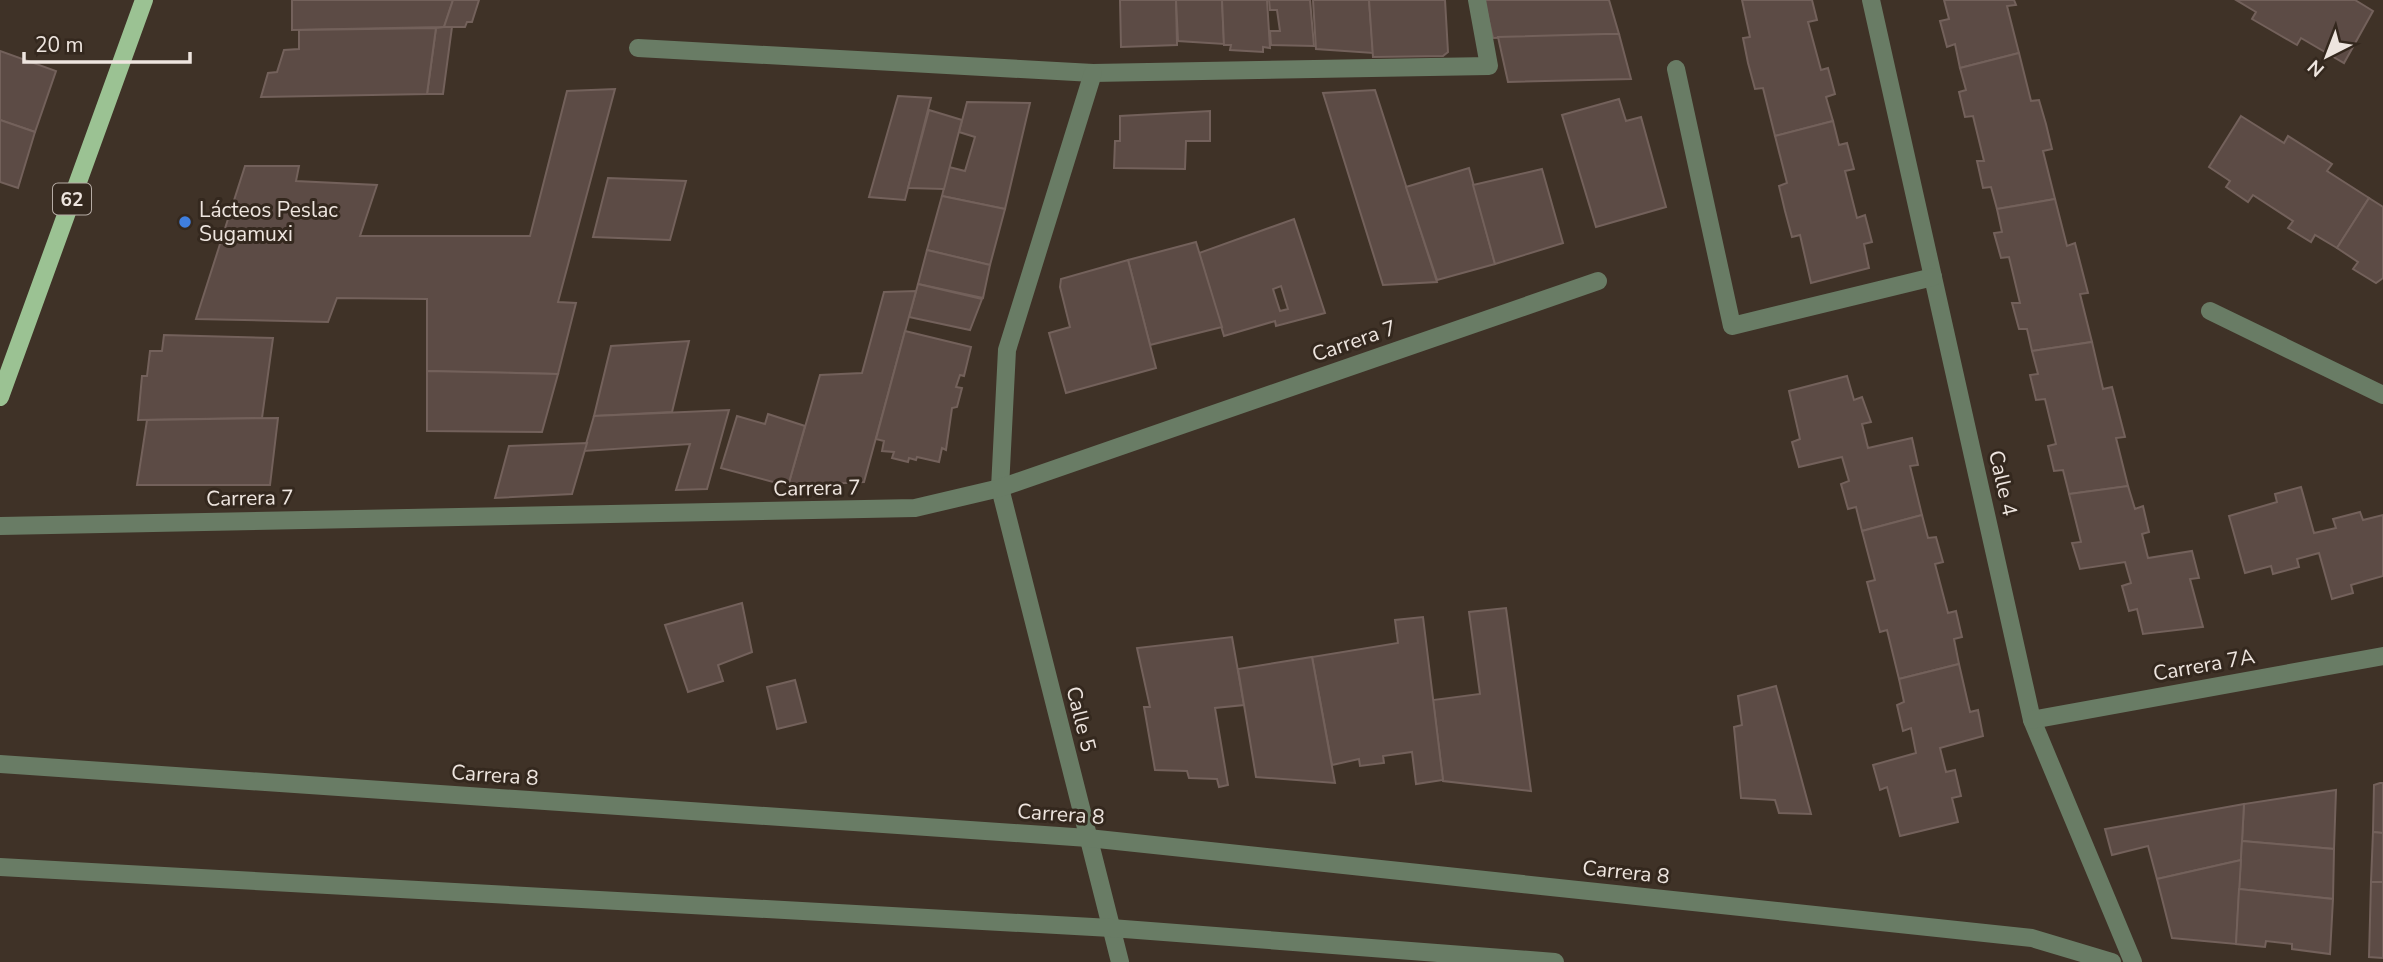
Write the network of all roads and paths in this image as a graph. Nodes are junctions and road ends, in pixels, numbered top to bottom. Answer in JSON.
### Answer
{"nodes":[{"id":1,"x":144,"y":0,"type":"edge"},
{"id":2,"x":1477,"y":0,"type":"edge"},
{"id":3,"x":1871,"y":0,"type":"edge"},
{"id":4,"x":638,"y":48,"type":"dead end"},
{"id":5,"x":1676,"y":69,"type":"dead end"},
{"id":6,"x":1093,"y":73,"type":"junction"},
{"id":7,"x":1933,"y":277,"type":"junction"},
{"id":8,"x":1598,"y":281,"type":"dead end"},
{"id":9,"x":2210,"y":311,"type":"dead end"},
{"id":10,"x":2383,"y":395,"type":"edge"},
{"id":11,"x":0,"y":397,"type":"edge"},
{"id":12,"x":1000,"y":488,"type":"junction"},
{"id":13,"x":0,"y":526,"type":"edge"},
{"id":14,"x":2383,"y":656,"type":"edge"},
{"id":15,"x":2032,"y":720,"type":"junction"},
{"id":16,"x":0,"y":764,"type":"edge"},
{"id":17,"x":1088,"y":838,"type":"junction"},
{"id":18,"x":0,"y":867,"type":"edge"},
{"id":19,"x":1111,"y":928,"type":"junction"},
{"id":20,"x":1119,"y":962,"type":"edge"},
{"id":21,"x":1555,"y":962,"type":"edge"},
{"id":22,"x":2112,"y":962,"type":"edge"},
{"id":23,"x":2133,"y":962,"type":"edge"}],
"edges":[{"from":1,"to":11,"type":"main road","number":"62"},
{"from":2,"to":6,"type":"street"},
{"from":3,"to":7,"type":"street","name":"Calle 4"},
{"from":4,"to":6,"type":"street"},
{"from":5,"to":7,"type":"street"},
{"from":6,"to":12,"type":"street","name":"Calle 5"},
{"from":7,"to":15,"type":"street","name":"Calle 4"},
{"from":8,"to":12,"type":"street","name":"Carrera 7"},
{"from":9,"to":10,"type":"street"},
{"from":12,"to":13,"type":"street","name":"Carrera 7"},
{"from":12,"to":17,"type":"street","name":"Calle 5"},
{"from":14,"to":15,"type":"street","name":"Carrera 7A"},
{"from":15,"to":23,"type":"street","name":"Calle 4"},
{"from":16,"to":17,"type":"street","name":"Carrera 8"},
{"from":17,"to":19,"type":"street","name":"Calle 5"},
{"from":17,"to":22,"type":"street","name":"Carrera 8"},
{"from":18,"to":19,"type":"street"},
{"from":19,"to":20,"type":"street","name":"Calle 5"},
{"from":19,"to":21,"type":"street"}]}
